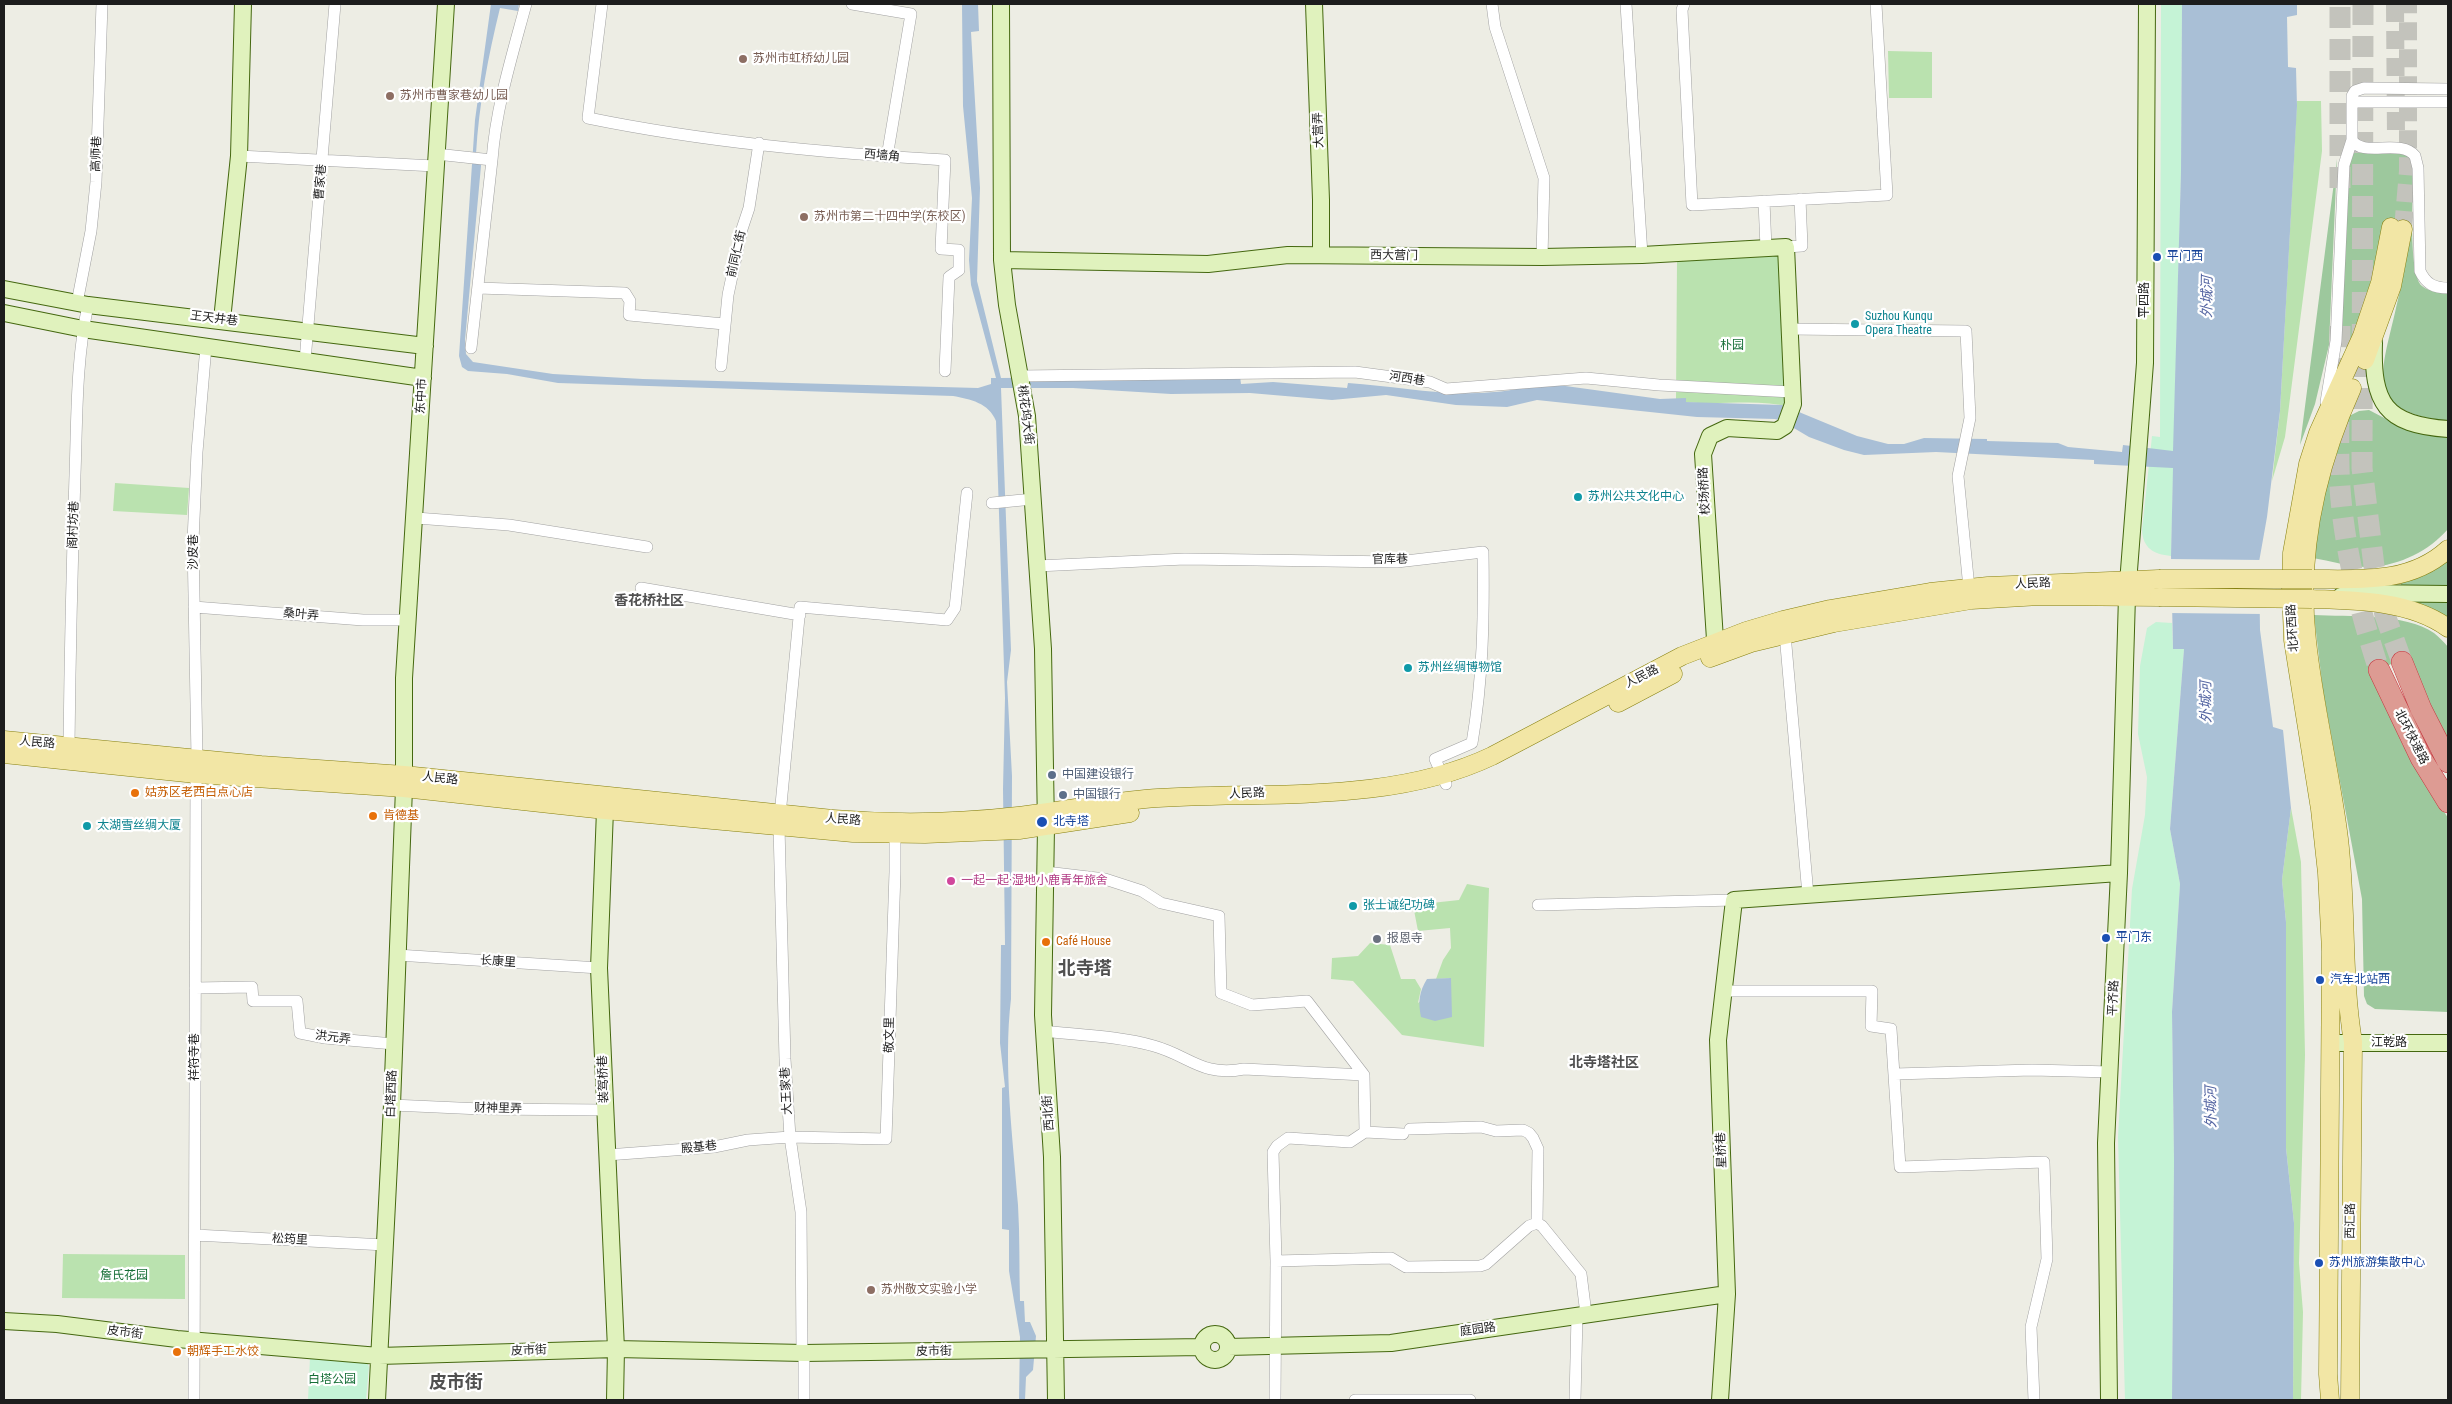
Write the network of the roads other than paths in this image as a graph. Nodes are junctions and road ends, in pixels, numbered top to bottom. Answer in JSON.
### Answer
{"nodes":[{"id":1,"x":102,"y":4,"type":"edge"},
{"id":2,"x":243,"y":4,"type":"edge"},
{"id":3,"x":334,"y":4,"type":"edge"},
{"id":4,"x":446,"y":4,"type":"edge"},
{"id":5,"x":526,"y":4,"type":"edge"},
{"id":6,"x":602,"y":4,"type":"edge"},
{"id":7,"x":852,"y":4,"type":"edge"},
{"id":8,"x":1001,"y":4,"type":"edge"},
{"id":9,"x":1314,"y":4,"type":"edge"},
{"id":10,"x":1492,"y":4,"type":"edge"},
{"id":11,"x":1626,"y":4,"type":"edge"},
{"id":12,"x":1684,"y":4,"type":"edge"},
{"id":13,"x":1876,"y":4,"type":"edge"},
{"id":14,"x":2147,"y":4,"type":"edge"},
{"id":15,"x":2448,"y":89,"type":"edge"},
{"id":16,"x":2352,"y":102,"type":"junction"},
{"id":17,"x":2448,"y":102,"type":"edge"},
{"id":18,"x":2352,"y":140,"type":"junction"},
{"id":19,"x":759,"y":144,"type":"junction"},
{"id":20,"x":239,"y":156,"type":"junction"},
{"id":21,"x":887,"y":157,"type":"junction"},
{"id":22,"x":323,"y":160,"type":"junction"},
{"id":23,"x":436,"y":160,"type":"junction"},
{"id":24,"x":489,"y":160,"type":"junction"},
{"id":25,"x":1800,"y":199,"type":"junction"},
{"id":26,"x":1764,"y":201,"type":"junction"},
{"id":27,"x":1786,"y":247,"type":"junction"},
{"id":28,"x":1766,"y":248,"type":"junction"},
{"id":29,"x":1321,"y":255,"type":"junction"},
{"id":30,"x":1642,"y":255,"type":"junction"},
{"id":31,"x":1542,"y":258,"type":"junction"},
{"id":32,"x":1002,"y":260,"type":"junction"},
{"id":33,"x":478,"y":288,"type":"junction"},
{"id":34,"x":2448,"y":288,"type":"edge"},
{"id":35,"x":4,"y":289,"type":"edge"},
{"id":36,"x":83,"y":304,"type":"junction"},
{"id":37,"x":4,"y":313,"type":"edge"},
{"id":38,"x":222,"y":320,"type":"junction"},
{"id":39,"x":724,"y":324,"type":"junction"},
{"id":40,"x":83,"y":329,"type":"junction"},
{"id":41,"x":1789,"y":329,"type":"junction"},
{"id":42,"x":309,"y":331,"type":"junction"},
{"id":43,"x":2374,"y":339,"type":"junction"},
{"id":44,"x":206,"y":346,"type":"junction"},
{"id":45,"x":425,"y":346,"type":"junction"},
{"id":46,"x":471,"y":348,"type":"dead end"},
{"id":47,"x":305,"y":361,"type":"junction"},
{"id":48,"x":721,"y":366,"type":"dead end"},
{"id":49,"x":945,"y":372,"type":"dead end"},
{"id":50,"x":423,"y":378,"type":"junction"},
{"id":51,"x":1021,"y":381,"type":"junction"},
{"id":52,"x":1793,"y":398,"type":"junction"},
{"id":53,"x":2448,"y":429,"type":"edge"},
{"id":54,"x":2320,"y":430,"type":"junction"},
{"id":55,"x":967,"y":493,"type":"dead end"},
{"id":56,"x":1033,"y":500,"type":"junction"},
{"id":57,"x":992,"y":503,"type":"dead end"},
{"id":58,"x":416,"y":518,"type":"junction"},
{"id":59,"x":647,"y":547,"type":"dead end"},
{"id":60,"x":2448,"y":549,"type":"edge"},
{"id":61,"x":1037,"y":566,"type":"junction"},
{"id":62,"x":641,"y":588,"type":"dead end"},
{"id":63,"x":1969,"y":588,"type":"junction"},
{"id":64,"x":2128,"y":588,"type":"junction"},
{"id":65,"x":2448,"y":594,"type":"edge"},
{"id":66,"x":2315,"y":599,"type":"junction"},
{"id":67,"x":194,"y":607,"type":"junction"},
{"id":68,"x":800,"y":615,"type":"junction"},
{"id":69,"x":409,"y":620,"type":"junction"},
{"id":70,"x":2448,"y":628,"type":"edge"},
{"id":71,"x":1785,"y":634,"type":"junction"},
{"id":72,"x":1715,"y":649,"type":"junction"},
{"id":73,"x":2402,"y":662,"type":"tunnel mouth"},
{"id":74,"x":2379,"y":670,"type":"tunnel mouth"},
{"id":75,"x":4,"y":740,"type":"edge"},
{"id":76,"x":69,"y":746,"type":"junction"},
{"id":77,"x":4,"y":754,"type":"edge"},
{"id":78,"x":2448,"y":762,"type":"edge"},
{"id":79,"x":196,"y":766,"type":"junction"},
{"id":80,"x":1444,"y":780,"type":"junction"},
{"id":81,"x":404,"y":782,"type":"junction"},
{"id":82,"x":2448,"y":802,"type":"edge"},
{"id":83,"x":604,"y":810,"type":"junction"},
{"id":84,"x":1046,"y":820,"type":"junction"},
{"id":85,"x":779,"y":821,"type":"junction"},
{"id":86,"x":995,"y":825,"type":"junction"},
{"id":87,"x":894,"y":834,"type":"junction"},
{"id":88,"x":1046,"y":872,"type":"junction"},
{"id":89,"x":2120,"y":873,"type":"junction"},
{"id":90,"x":1808,"y":895,"type":"junction"},
{"id":91,"x":1734,"y":900,"type":"junction"},
{"id":92,"x":1538,"y":905,"type":"dead end"},
{"id":93,"x":397,"y":956,"type":"junction"},
{"id":94,"x":599,"y":968,"type":"junction"},
{"id":95,"x":195,"y":988,"type":"junction"},
{"id":96,"x":1724,"y":990,"type":"junction"},
{"id":97,"x":1043,"y":1031,"type":"junction"},
{"id":98,"x":2353,"y":1042,"type":"junction"},
{"id":99,"x":2331,"y":1043,"type":"junction"},
{"id":100,"x":2448,"y":1043,"type":"edge"},
{"id":101,"x":394,"y":1044,"type":"junction"},
{"id":102,"x":2111,"y":1072,"type":"junction"},
{"id":103,"x":1895,"y":1074,"type":"junction"},
{"id":104,"x":1364,"y":1075,"type":"junction"},
{"id":105,"x":392,"y":1105,"type":"junction"},
{"id":106,"x":605,"y":1110,"type":"junction"},
{"id":107,"x":1365,"y":1132,"type":"junction"},
{"id":108,"x":790,"y":1137,"type":"junction"},
{"id":109,"x":607,"y":1156,"type":"junction"},
{"id":110,"x":1537,"y":1224,"type":"junction"},
{"id":111,"x":195,"y":1235,"type":"junction"},
{"id":112,"x":385,"y":1245,"type":"junction"},
{"id":113,"x":1276,"y":1260,"type":"junction"},
{"id":114,"x":1727,"y":1294,"type":"junction"},
{"id":115,"x":1581,"y":1315,"type":"junction"},
{"id":116,"x":4,"y":1321,"type":"edge"},
{"id":117,"x":195,"y":1340,"type":"junction"},
{"id":118,"x":1274,"y":1347,"type":"junction"},
{"id":119,"x":616,"y":1349,"type":"junction"},
{"id":120,"x":1056,"y":1349,"type":"junction"},
{"id":121,"x":803,"y":1353,"type":"junction"},
{"id":122,"x":379,"y":1356,"type":"junction"},
{"id":123,"x":194,"y":1400,"type":"edge"},
{"id":124,"x":377,"y":1400,"type":"edge"},
{"id":125,"x":616,"y":1400,"type":"edge"},
{"id":126,"x":804,"y":1400,"type":"edge"},
{"id":127,"x":1056,"y":1400,"type":"edge"},
{"id":128,"x":1274,"y":1400,"type":"edge"},
{"id":129,"x":1355,"y":1400,"type":"edge"},
{"id":130,"x":1470,"y":1400,"type":"edge"},
{"id":131,"x":1575,"y":1400,"type":"edge"},
{"id":132,"x":1720,"y":1400,"type":"edge"},
{"id":133,"x":2034,"y":1400,"type":"edge"},
{"id":134,"x":2109,"y":1400,"type":"edge"},
{"id":135,"x":2330,"y":1400,"type":"edge"},
{"id":136,"x":2350,"y":1400,"type":"edge"}],
"edges":[{"from":1,"to":36,"type":"street","name":"高师巷"},
{"from":2,"to":20,"type":"street"},
{"from":3,"to":22,"type":"street","name":"曹家巷"},
{"from":4,"to":23,"type":"street","name":"东中市"},
{"from":5,"to":24,"type":"street"},
{"from":6,"to":19,"type":"street","name":"西墙角"},
{"from":7,"to":21,"type":"street"},
{"from":8,"to":32,"type":"street","name":"桃花坞大街"},
{"from":9,"to":29,"type":"street","name":"大营弄"},
{"from":10,"to":31,"type":"street"},
{"from":11,"to":30,"type":"street"},
{"from":12,"to":26,"type":"street"},
{"from":13,"to":25,"type":"street"},
{"from":14,"to":64,"type":"street","name":"平四路"},
{"from":15,"to":16,"type":"street"},
{"from":16,"to":17,"type":"street"},
{"from":16,"to":18,"type":"street"},
{"from":18,"to":34,"type":"street"},
{"from":18,"to":54,"type":"street"},
{"from":19,"to":21,"type":"street","name":"西墙角"},
{"from":19,"to":39,"type":"street","name":"前同仁街"},
{"from":20,"to":22,"type":"street"},
{"from":20,"to":38,"type":"street"},
{"from":21,"to":49,"type":"street","name":"西墙角"},
{"from":22,"to":23,"type":"street"},
{"from":22,"to":42,"type":"street","name":"曹家巷"},
{"from":23,"to":24,"type":"street"},
{"from":23,"to":45,"type":"street","name":"东中市"},
{"from":24,"to":33,"type":"street"},
{"from":25,"to":26,"type":"street"},
{"from":25,"to":27,"type":"street"},
{"from":26,"to":28,"type":"street"},
{"from":27,"to":28,"type":"street","name":"西大营门"},
{"from":27,"to":41,"type":"street","name":"校场桥路"},
{"from":28,"to":30,"type":"street","name":"西大营门"},
{"from":29,"to":31,"type":"street","name":"西大营门"},
{"from":29,"to":32,"type":"street","name":"西大营门"},
{"from":30,"to":31,"type":"street","name":"西大营门"},
{"from":32,"to":51,"type":"street","name":"桃花坞大街"},
{"from":33,"to":39,"type":"street"},
{"from":33,"to":46,"type":"street"},
{"from":35,"to":36,"type":"street","name":"王天井巷"},
{"from":36,"to":38,"type":"street","name":"王天井巷"},
{"from":36,"to":40,"type":"street","name":"阁村坊巷"},
{"from":37,"to":40,"type":"street"},
{"from":38,"to":42,"type":"street","name":"王天井巷"},
{"from":39,"to":48,"type":"street","name":"前同仁街"},
{"from":40,"to":44,"type":"street"},
{"from":40,"to":76,"type":"street","name":"阁村坊巷"},
{"from":41,"to":52,"type":"street","name":"校场桥路"},
{"from":41,"to":63,"type":"street"},
{"from":42,"to":45,"type":"street","name":"王天井巷"},
{"from":42,"to":47,"type":"street","name":"曹家巷"},
{"from":43,"to":53,"type":"street"},
{"from":43,"to":54,"type":"main road","name":"北环西路"},
{"from":43,"to":98,"type":"main road","name":"北环西路"},
{"from":44,"to":47,"type":"street"},
{"from":44,"to":67,"type":"street","name":"沙皮巷"},
{"from":45,"to":50,"type":"street","name":"东中市"},
{"from":47,"to":50,"type":"street"},
{"from":50,"to":58,"type":"street","name":"东中市"},
{"from":51,"to":52,"type":"street","name":"河西巷"},
{"from":51,"to":56,"type":"street","name":"桃花坞大街"},
{"from":52,"to":72,"type":"street","name":"校场桥路"},
{"from":54,"to":99,"type":"main road","name":"北环西路"},
{"from":55,"to":68,"type":"street"},
{"from":56,"to":57,"type":"street"},
{"from":56,"to":61,"type":"street","name":"桃花坞大街"},
{"from":58,"to":59,"type":"street"},
{"from":58,"to":69,"type":"street","name":"东中市"},
{"from":60,"to":64,"type":"main road","name":"人民路","bridge":true},
{"from":61,"to":80,"type":"street","name":"官库巷"},
{"from":61,"to":84,"type":"street","name":"桃花坞大街"},
{"from":62,"to":68,"type":"street"},
{"from":63,"to":64,"type":"main road","name":"人民路"},
{"from":63,"to":72,"type":"main road","name":"人民路"},
{"from":64,"to":66,"type":"main road","name":"人民路","bridge":true},
{"from":64,"to":71,"type":"main road","name":"人民路"},
{"from":64,"to":89,"type":"street","name":"平齐路"},
{"from":65,"to":66,"type":"street"},
{"from":66,"to":70,"type":"main road","name":"人民路"},
{"from":67,"to":69,"type":"street","name":"桑叶弄"},
{"from":67,"to":79,"type":"street","name":"沙皮巷"},
{"from":68,"to":85,"type":"street","name":"大王家巷"},
{"from":69,"to":81,"type":"street","name":"东中市"},
{"from":71,"to":72,"type":"main road","name":"人民路"},
{"from":71,"to":90,"type":"street"},
{"from":72,"to":80,"type":"main road","name":"人民路"},
{"from":73,"to":78,"type":"highway","name":"北环快速路"},
{"from":74,"to":82,"type":"highway","name":"北环快速路"},
{"from":75,"to":76,"type":"main road","name":"人民路"},
{"from":76,"to":79,"type":"main road","name":"人民路"},
{"from":77,"to":79,"type":"main road","name":"人民路"},
{"from":79,"to":81,"type":"main road","name":"人民路"},
{"from":79,"to":95,"type":"street","name":"祥符寺巷"},
{"from":80,"to":84,"type":"main road","name":"人民路"},
{"from":81,"to":83,"type":"main road","name":"人民路"},
{"from":81,"to":85,"type":"main road","name":"人民路"},
{"from":81,"to":93,"type":"street","name":"白塔西路"},
{"from":83,"to":85,"type":"main road","name":"人民路"},
{"from":83,"to":94,"type":"street","name":"装驾桥巷"},
{"from":84,"to":86,"type":"main road","name":"人民路"},
{"from":84,"to":88,"type":"street","name":"西北街"},
{"from":85,"to":86,"type":"main road","name":"人民路"},
{"from":85,"to":87,"type":"main road","name":"人民路"},
{"from":85,"to":108,"type":"street","name":"大王家巷"},
{"from":86,"to":87,"type":"main road","name":"人民路"},
{"from":87,"to":108,"type":"street","name":"敬文里"},
{"from":88,"to":97,"type":"street","name":"西北街"},
{"from":88,"to":104,"type":"street"},
{"from":89,"to":90,"type":"street"},
{"from":89,"to":102,"type":"street","name":"平齐路"},
{"from":90,"to":91,"type":"street"},
{"from":91,"to":92,"type":"street"},
{"from":91,"to":96,"type":"street","name":"星桥巷"},
{"from":93,"to":94,"type":"street","name":"长康里"},
{"from":93,"to":101,"type":"street","name":"白塔西路"},
{"from":94,"to":106,"type":"street","name":"装驾桥巷"},
{"from":95,"to":101,"type":"street","name":"洪元弄"},
{"from":95,"to":111,"type":"street","name":"祥符寺巷"},
{"from":96,"to":103,"type":"street"},
{"from":96,"to":114,"type":"street","name":"星桥巷"},
{"from":97,"to":104,"type":"street"},
{"from":97,"to":120,"type":"street","name":"西北街"},
{"from":98,"to":99,"type":"street","name":"江乾路"},
{"from":98,"to":100,"type":"street","name":"江乾路"},
{"from":98,"to":136,"type":"main road","name":"西汇路"},
{"from":99,"to":135,"type":"main road","name":"西汇路"},
{"from":101,"to":105,"type":"street","name":"白塔西路"},
{"from":102,"to":103,"type":"street"},
{"from":102,"to":134,"type":"street","name":"平齐路"},
{"from":103,"to":133,"type":"street"},
{"from":104,"to":107,"type":"street"},
{"from":105,"to":106,"type":"street","name":"财神里弄"},
{"from":105,"to":112,"type":"street","name":"白塔西路"},
{"from":106,"to":109,"type":"street","name":"装驾桥巷"},
{"from":107,"to":110,"type":"street"},
{"from":107,"to":113,"type":"street"},
{"from":108,"to":109,"type":"street","name":"殿基巷"},
{"from":108,"to":121,"type":"street","name":"大王家巷"},
{"from":109,"to":119,"type":"street","name":"装驾桥巷"},
{"from":110,"to":113,"type":"street"},
{"from":110,"to":115,"type":"street"},
{"from":111,"to":112,"type":"street","name":"松筠里"},
{"from":111,"to":117,"type":"street","name":"祥符寺巷"},
{"from":112,"to":122,"type":"street","name":"白塔西路"},
{"from":113,"to":118,"type":"street"},
{"from":114,"to":115,"type":"street","name":"庭园路"},
{"from":114,"to":132,"type":"street","name":"星桥巷"},
{"from":115,"to":118,"type":"street","name":"庭园路"},
{"from":115,"to":131,"type":"street"},
{"from":116,"to":117,"type":"street","name":"皮市街"},
{"from":117,"to":122,"type":"street","name":"皮市街"},
{"from":117,"to":123,"type":"street","name":"祥符寺巷"},
{"from":118,"to":120,"type":"street","name":"庭园路"},
{"from":118,"to":128,"type":"street"},
{"from":119,"to":121,"type":"street","name":"皮市街"},
{"from":119,"to":122,"type":"street","name":"皮市街"},
{"from":119,"to":125,"type":"street","name":"装驾桥巷"},
{"from":120,"to":121,"type":"street","name":"皮市街"},
{"from":120,"to":127,"type":"street","name":"西北街"},
{"from":121,"to":126,"type":"street","name":"大王家巷"},
{"from":122,"to":124,"type":"street","name":"白塔西路"},
{"from":129,"to":130,"type":"street"}]}
